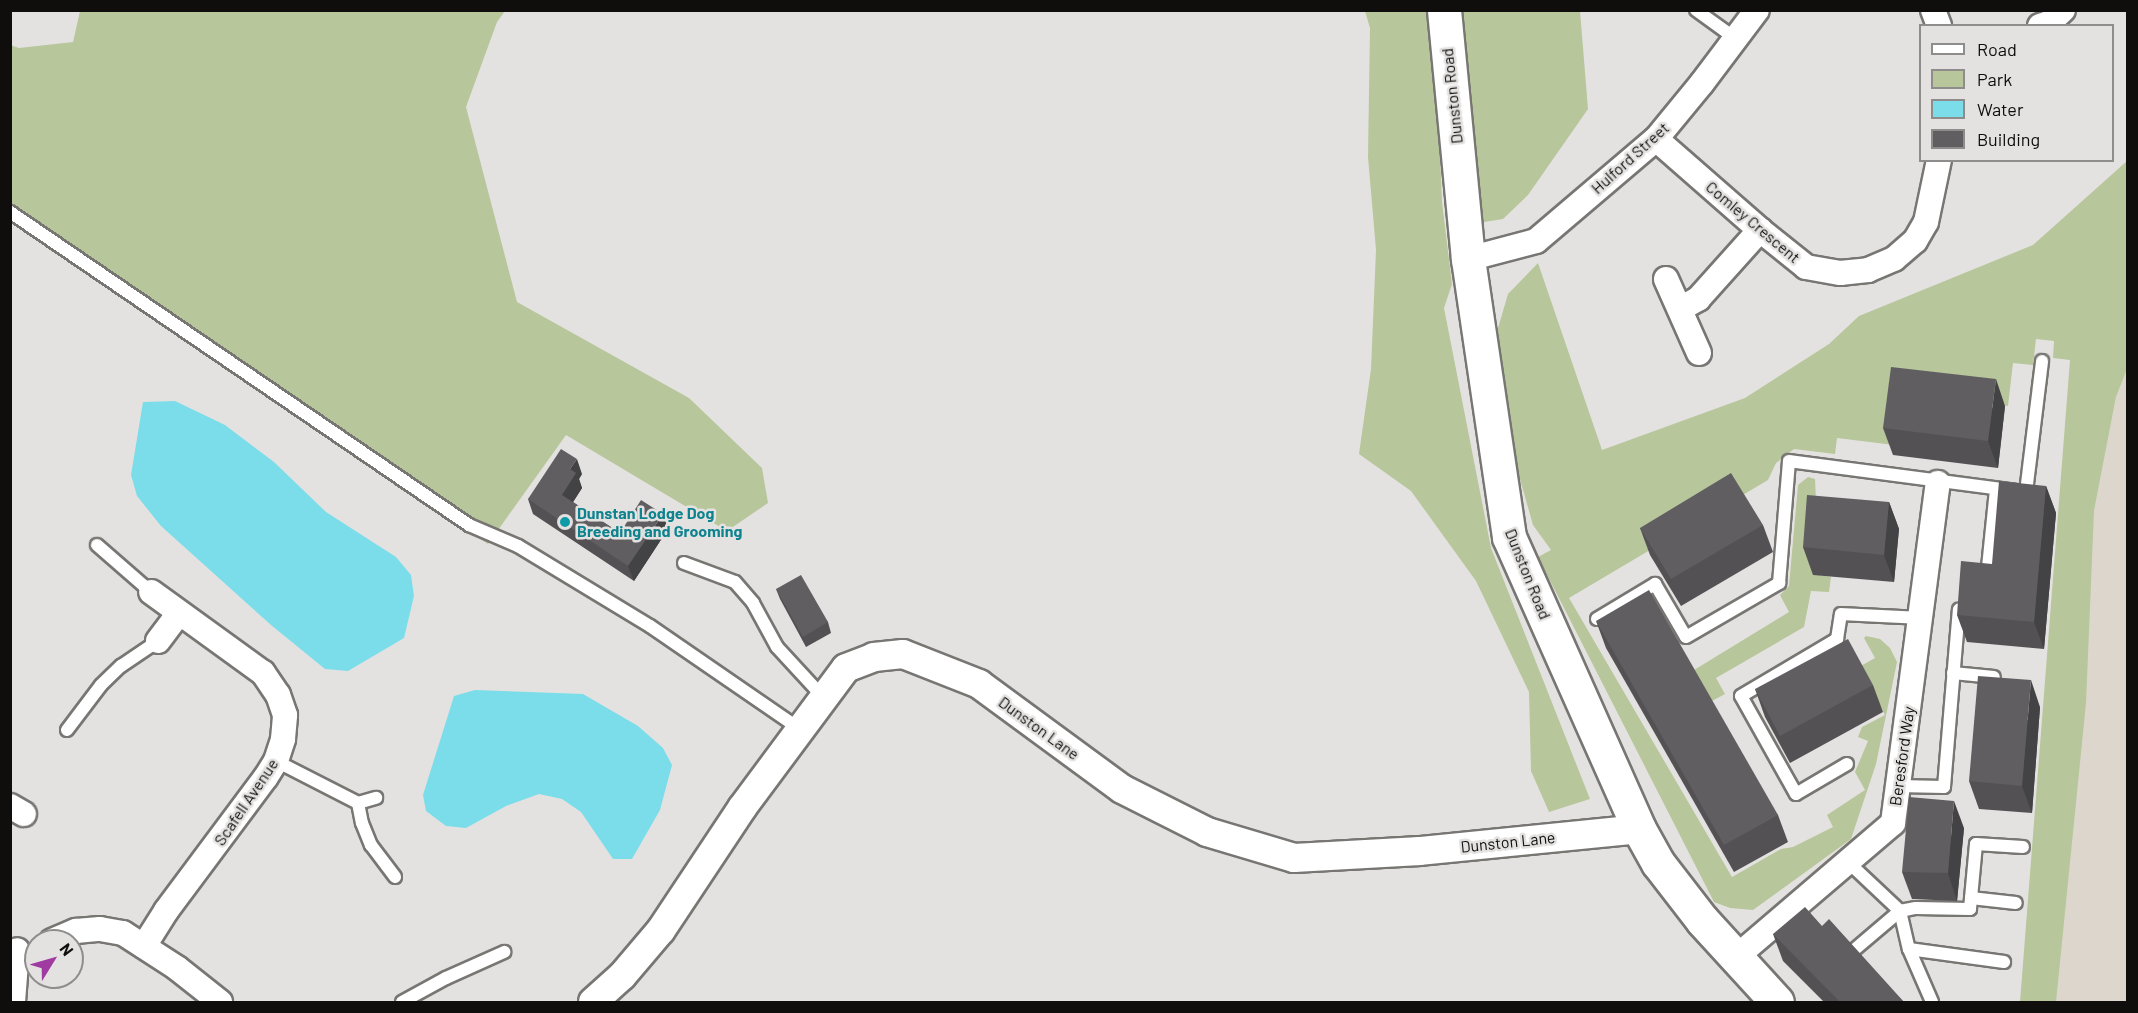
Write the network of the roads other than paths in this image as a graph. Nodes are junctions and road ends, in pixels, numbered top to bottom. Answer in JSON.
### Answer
{"nodes":[{"id":1,"x":1444,"y":10,"type":"edge"},
{"id":2,"x":1696,"y":10,"type":"edge"},
{"id":3,"x":1757,"y":10,"type":"edge"},
{"id":4,"x":1736,"y":39,"type":"junction"},
{"id":5,"x":1656,"y":139,"type":"junction"},
{"id":6,"x":1939,"y":162,"type":"edge"},
{"id":7,"x":10,"y":212,"type":"edge"},
{"id":8,"x":1760,"y":230,"type":"junction"},
{"id":9,"x":1468,"y":259,"type":"junction"},
{"id":10,"x":1666,"y":279,"type":"dead end"},
{"id":11,"x":1680,"y":309,"type":"junction"},
{"id":12,"x":1699,"y":353,"type":"dead end"},
{"id":13,"x":2042,"y":361,"type":"dead end"},
{"id":14,"x":1938,"y":483,"type":"junction"},
{"id":15,"x":1996,"y":489,"type":"junction"},
{"id":16,"x":97,"y":545,"type":"dead end"},
{"id":17,"x":684,"y":563,"type":"dead end"},
{"id":18,"x":1988,"y":567,"type":"edge"},
{"id":19,"x":151,"y":592,"type":"joint"},
{"id":20,"x":1959,"y":610,"type":"edge"},
{"id":21,"x":179,"y":613,"type":"junction"},
{"id":22,"x":1921,"y":618,"type":"junction"},
{"id":23,"x":1597,"y":619,"type":"edge"},
{"id":24,"x":158,"y":641,"type":"joint"},
{"id":25,"x":1953,"y":673,"type":"junction"},
{"id":26,"x":2007,"y":679,"type":"edge"},
{"id":27,"x":824,"y":698,"type":"junction"},
{"id":28,"x":800,"y":729,"type":"junction"},
{"id":29,"x":68,"y":730,"type":"dead end"},
{"id":30,"x":276,"y":761,"type":"junction"},
{"id":31,"x":1847,"y":764,"type":"dead end"},
{"id":32,"x":1898,"y":786,"type":"junction"},
{"id":33,"x":376,"y":798,"type":"dead end"},
{"id":34,"x":358,"y":803,"type":"junction"},
{"id":35,"x":1639,"y":829,"type":"junction"},
{"id":36,"x":2023,"y":847,"type":"dead end"},
{"id":37,"x":1848,"y":862,"type":"junction"},
{"id":38,"x":395,"y":877,"type":"dead end"},
{"id":39,"x":1971,"y":898,"type":"junction"},
{"id":40,"x":2016,"y":903,"type":"dead end"},
{"id":41,"x":1900,"y":911,"type":"junction"},
{"id":42,"x":84,"y":930,"type":"edge"},
{"id":43,"x":144,"y":946,"type":"junction"},
{"id":44,"x":21,"y":948,"type":"edge"},
{"id":45,"x":1909,"y":949,"type":"junction"},
{"id":46,"x":1854,"y":950,"type":"edge"},
{"id":47,"x":504,"y":952,"type":"dead end"},
{"id":48,"x":1735,"y":958,"type":"junction"},
{"id":49,"x":2004,"y":962,"type":"dead end"},
{"id":50,"x":13,"y":1002,"type":"edge"},
{"id":51,"x":220,"y":1002,"type":"edge"},
{"id":52,"x":402,"y":1002,"type":"edge"},
{"id":53,"x":593,"y":1002,"type":"edge"},
{"id":54,"x":1777,"y":1002,"type":"edge"},
{"id":55,"x":1932,"y":1002,"type":"edge"}],
"edges":[{"from":1,"to":9,"type":"main road","name":"Dunston Road"},
{"from":2,"to":4,"type":"lane"},
{"from":3,"to":4,"type":"street","name":"Hulford Street"},
{"from":4,"to":5,"type":"street","name":"Hulford Street"},
{"from":5,"to":8,"type":"street","name":"Comley Crescent"},
{"from":5,"to":9,"type":"street","name":"Hulford Street"},
{"from":6,"to":8,"type":"street","name":"Comley Crescent"},
{"from":7,"to":28,"type":"lane"},
{"from":8,"to":11,"type":"street"},
{"from":9,"to":35,"type":"main road","name":"Dunston Road"},
{"from":10,"to":11,"type":"street"},
{"from":11,"to":12,"type":"street"},
{"from":13,"to":15,"type":"lane"},
{"from":14,"to":15,"type":"lane"},
{"from":14,"to":22,"type":"street","name":"Beresford Way"},
{"from":14,"to":23,"type":"lane"},
{"from":15,"to":18,"type":"lane"},
{"from":16,"to":19,"type":"lane"},
{"from":17,"to":27,"type":"lane"},
{"from":19,"to":21,"type":"street","name":"Scafell Avenue"},
{"from":20,"to":25,"type":"lane"},
{"from":21,"to":24,"type":"street"},
{"from":21,"to":30,"type":"street","name":"Scafell Avenue"},
{"from":22,"to":31,"type":"lane"},
{"from":22,"to":32,"type":"street","name":"Beresford Way"},
{"from":24,"to":29,"type":"lane"},
{"from":25,"to":26,"type":"lane"},
{"from":25,"to":32,"type":"lane"},
{"from":27,"to":28,"type":"street","name":"Dunston Lane"},
{"from":27,"to":35,"type":"street","name":"Dunston Lane"},
{"from":28,"to":53,"type":"street","name":"Dunston Lane"},
{"from":30,"to":34,"type":"lane"},
{"from":30,"to":43,"type":"street","name":"Scafell Avenue"},
{"from":32,"to":37,"type":"street","name":"Beresford Way"},
{"from":33,"to":34,"type":"lane"},
{"from":34,"to":38,"type":"lane"},
{"from":35,"to":48,"type":"main road","name":"Dunston Road"},
{"from":36,"to":39,"type":"lane"},
{"from":37,"to":41,"type":"lane"},
{"from":37,"to":48,"type":"street","name":"Beresford Way"},
{"from":39,"to":40,"type":"lane"},
{"from":39,"to":41,"type":"lane"},
{"from":41,"to":45,"type":"lane"},
{"from":41,"to":46,"type":"lane"},
{"from":42,"to":43,"type":"street"},
{"from":43,"to":51,"type":"street"},
{"from":44,"to":50,"type":"street"},
{"from":45,"to":49,"type":"lane"},
{"from":45,"to":55,"type":"lane"},
{"from":47,"to":52,"type":"lane"},
{"from":48,"to":54,"type":"main road","name":"Dunston Road"}]}
